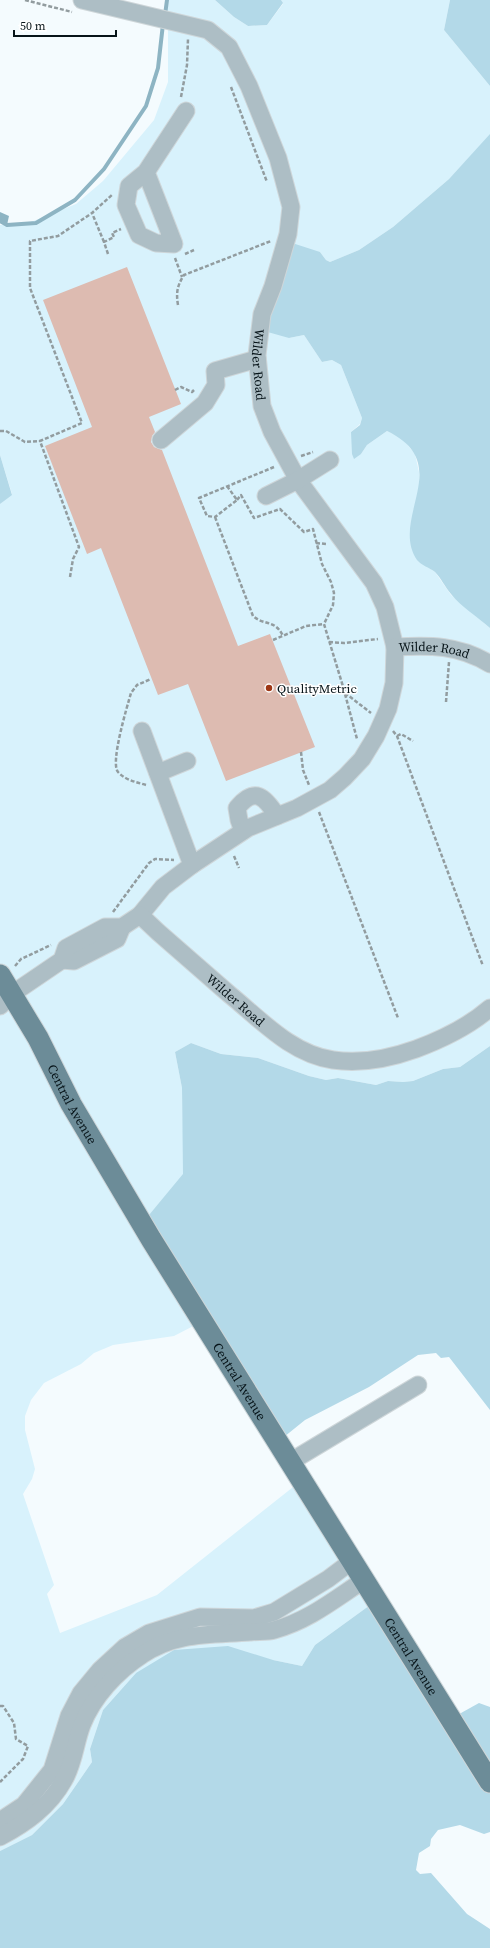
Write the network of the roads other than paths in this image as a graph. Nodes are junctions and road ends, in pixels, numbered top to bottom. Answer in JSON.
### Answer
{"nodes":[{"id":1,"x":79,"y":6,"type":"edge"},
{"id":2,"x":182,"y":106,"type":"road end"},
{"id":3,"x":146,"y":172,"type":"dead end"},
{"id":4,"x":257,"y":359,"type":"junction"},
{"id":5,"x":161,"y":440,"type":"dead end"},
{"id":6,"x":330,"y":460,"type":"dead end"},
{"id":7,"x":298,"y":480,"type":"junction"},
{"id":8,"x":266,"y":496,"type":"dead end"},
{"id":9,"x":395,"y":647,"type":"junction"},
{"id":10,"x":490,"y":664,"type":"edge"},
{"id":11,"x":142,"y":731,"type":"dead end"},
{"id":12,"x":187,"y":761,"type":"dead end"},
{"id":13,"x":153,"y":779,"type":"junction"},
{"id":14,"x":277,"y":816,"type":"junction"},
{"id":15,"x":243,"y":831,"type":"junction"},
{"id":16,"x":184,"y":861,"type":"junction"},
{"id":17,"x":140,"y":914,"type":"junction"},
{"id":18,"x":0,"y":975,"type":"edge"},
{"id":19,"x":6,"y":1000,"type":"edge"},
{"id":20,"x":490,"y":1008,"type":"edge"},
{"id":21,"x":418,"y":1385,"type":"dead end"},
{"id":22,"x":290,"y":1462,"type":"junction"},
{"id":23,"x":352,"y":1561,"type":"junction"},
{"id":24,"x":364,"y":1580,"type":"junction"},
{"id":25,"x":288,"y":1603,"type":"junction"},
{"id":26,"x":299,"y":1621,"type":"junction"},
{"id":27,"x":490,"y":1782,"type":"edge"},
{"id":28,"x":0,"y":1821,"type":"edge"},
{"id":29,"x":0,"y":1838,"type":"edge"}],
"edges":[{"from":1,"to":4,"type":"lane","name":"Wilder Road"},
{"from":2,"to":3,"type":"lane"},
{"from":4,"to":5,"type":"lane"},
{"from":4,"to":7,"type":"lane","name":"Wilder Road"},
{"from":6,"to":7,"type":"lane"},
{"from":7,"to":8,"type":"lane"},
{"from":7,"to":9,"type":"lane","name":"Wilder Road"},
{"from":9,"to":10,"type":"lane","name":"Wilder Road"},
{"from":9,"to":14,"type":"lane"},
{"from":11,"to":13,"type":"lane"},
{"from":12,"to":13,"type":"lane"},
{"from":13,"to":16,"type":"lane"},
{"from":14,"to":15,"type":"lane"},
{"from":14,"to":15,"type":"lane"},
{"from":15,"to":16,"type":"lane"},
{"from":16,"to":17,"type":"lane"},
{"from":17,"to":19,"type":"lane"},
{"from":17,"to":20,"type":"lane","name":"Wilder Road"},
{"from":18,"to":19,"type":"main road","name":"Central Avenue"},
{"from":19,"to":22,"type":"main road","name":"Central Avenue"},
{"from":21,"to":22,"type":"lane"},
{"from":22,"to":23,"type":"main road","name":"Central Avenue"},
{"from":23,"to":24,"type":"main road","name":"Central Avenue"},
{"from":23,"to":25,"type":"lane"},
{"from":24,"to":26,"type":"lane"},
{"from":24,"to":27,"type":"main road","name":"Central Avenue"},
{"from":25,"to":26,"type":"lane"},
{"from":25,"to":28,"type":"lane"},
{"from":26,"to":29,"type":"lane"}]}
